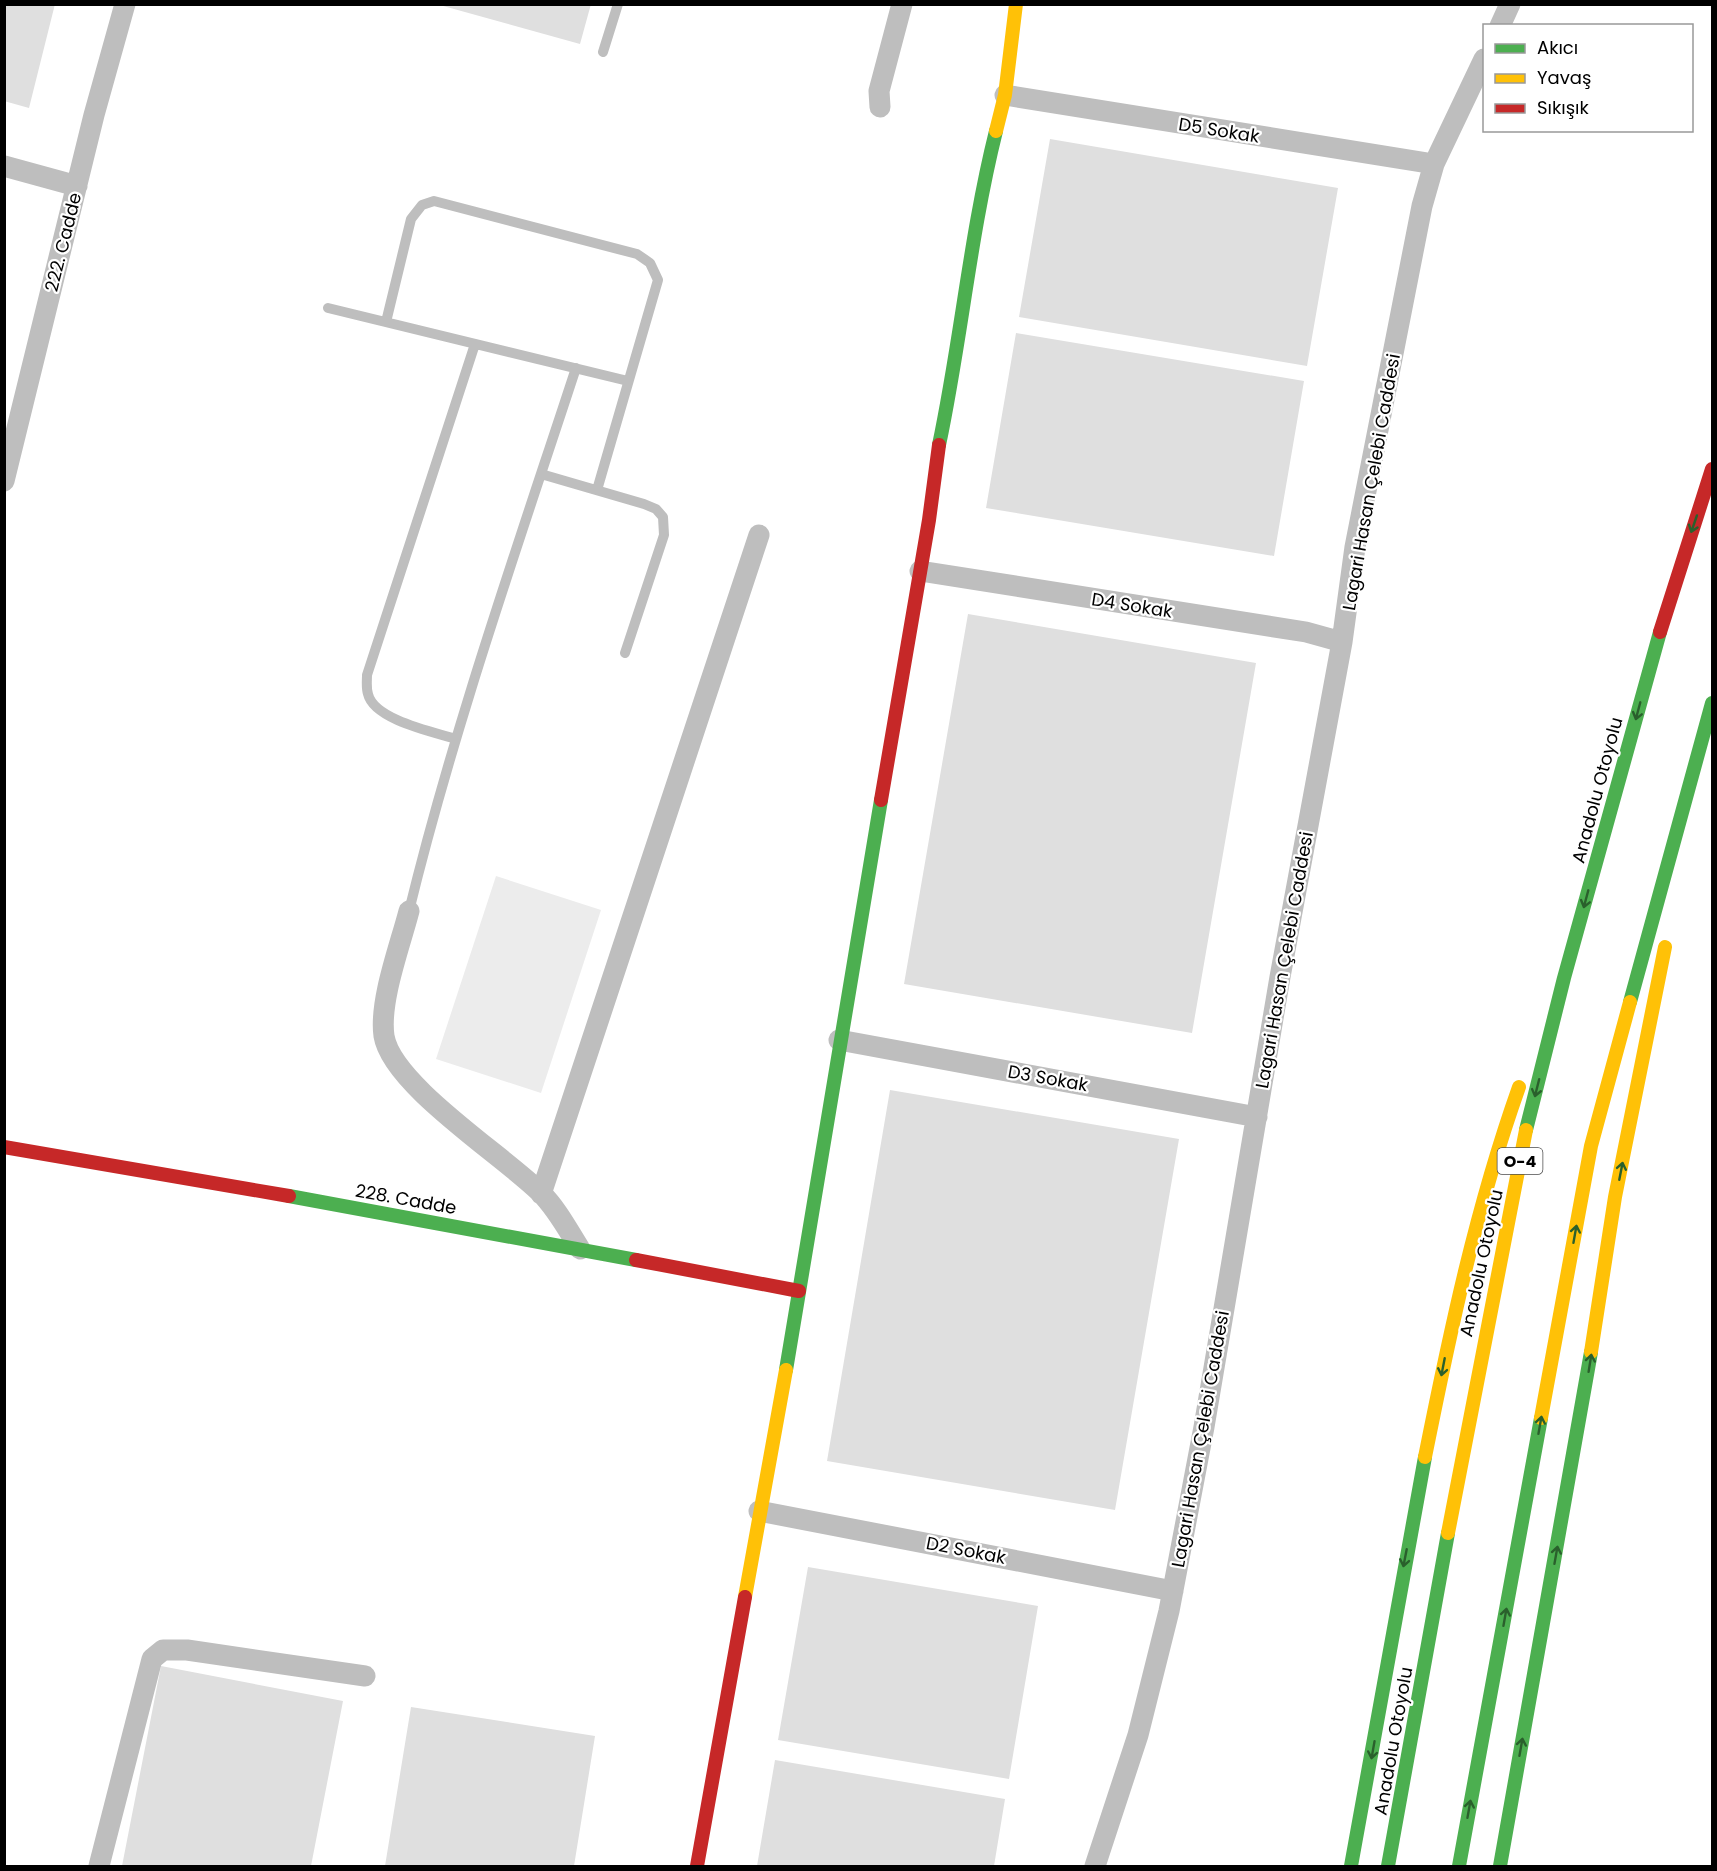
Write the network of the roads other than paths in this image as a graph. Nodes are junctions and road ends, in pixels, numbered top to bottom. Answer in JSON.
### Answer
{"nodes":[{"id":1,"x":125,"y":4,"type":"edge"},
{"id":2,"x":618,"y":4,"type":"edge"},
{"id":3,"x":902,"y":4,"type":"edge"},
{"id":4,"x":1016,"y":4,"type":"edge"},
{"id":5,"x":1510,"y":4,"type":"edge"},
{"id":6,"x":1501,"y":24,"type":"edge"},
{"id":7,"x":603,"y":52,"type":"dead end"},
{"id":8,"x":1483,"y":63,"type":"edge"},
{"id":9,"x":1005,"y":95,"type":"junction"},
{"id":10,"x":880,"y":107,"type":"dead end"},
{"id":11,"x":1434,"y":164,"type":"junction"},
{"id":12,"x":4,"y":166,"type":"edge"},
{"id":13,"x":77,"y":186,"type":"junction"},
{"id":14,"x":328,"y":308,"type":"dead end"},
{"id":15,"x":386,"y":322,"type":"junction"},
{"id":16,"x":474,"y":344,"type":"junction"},
{"id":17,"x":576,"y":368,"type":"junction"},
{"id":18,"x":628,"y":381,"type":"junction"},
{"id":19,"x":1713,"y":469,"type":"edge"},
{"id":20,"x":541,"y":474,"type":"junction"},
{"id":21,"x":4,"y":481,"type":"edge"},
{"id":22,"x":597,"y":490,"type":"junction"},
{"id":23,"x":759,"y":535,"type":"dead end"},
{"id":24,"x":920,"y":571,"type":"junction"},
{"id":25,"x":1342,"y":642,"type":"junction"},
{"id":26,"x":625,"y":653,"type":"dead end"},
{"id":27,"x":1713,"y":703,"type":"edge"},
{"id":28,"x":1713,"y":711,"type":"edge"},
{"id":29,"x":456,"y":739,"type":"junction"},
{"id":30,"x":1681,"y":869,"type":"dead end"},
{"id":31,"x":409,"y":911,"type":"joint"},
{"id":32,"x":1667,"y":937,"type":"dead end"},
{"id":33,"x":1572,"y":951,"type":"junction"},
{"id":34,"x":839,"y":1040,"type":"junction"},
{"id":35,"x":1257,"y":1117,"type":"junction"},
{"id":36,"x":4,"y":1147,"type":"edge"},
{"id":37,"x":541,"y":1194,"type":"junction"},
{"id":38,"x":580,"y":1249,"type":"junction"},
{"id":39,"x":799,"y":1292,"type":"junction"},
{"id":40,"x":759,"y":1511,"type":"junction"},
{"id":41,"x":1173,"y":1591,"type":"junction"},
{"id":42,"x":364,"y":1676,"type":"dead end"},
{"id":43,"x":99,"y":1866,"type":"edge"},
{"id":44,"x":697,"y":1866,"type":"edge"},
{"id":45,"x":1095,"y":1866,"type":"edge"},
{"id":46,"x":1351,"y":1866,"type":"edge"},
{"id":47,"x":1388,"y":1866,"type":"edge"},
{"id":48,"x":1459,"y":1866,"type":"edge"},
{"id":49,"x":1500,"y":1866,"type":"edge"}],
"edges":[{"from":1,"to":13,"type":"street","name":"222. Cadde"},
{"from":2,"to":7,"type":"lane"},
{"from":3,"to":10,"type":"street"},
{"from":4,"to":9,"type":"main road"},
{"from":5,"to":6,"type":"street"},
{"from":8,"to":11,"type":"street","name":"Lagari Hasan Çelebi Caddesi"},
{"from":9,"to":11,"type":"street","name":"D5 Sokak"},
{"from":9,"to":24,"type":"main road"},
{"from":11,"to":25,"type":"street","name":"Lagari Hasan Çelebi Caddesi"},
{"from":12,"to":13,"type":"street"},
{"from":13,"to":21,"type":"street","name":"222. Cadde"},
{"from":14,"to":15,"type":"lane"},
{"from":15,"to":16,"type":"lane"},
{"from":15,"to":18,"type":"lane"},
{"from":16,"to":17,"type":"lane"},
{"from":16,"to":29,"type":"lane"},
{"from":17,"to":18,"type":"lane"},
{"from":17,"to":20,"type":"lane"},
{"from":18,"to":22,"type":"lane"},
{"from":19,"to":33,"type":"main road","name":"Anadolu Otoyolu","number":"O-4","one_way":true},
{"from":20,"to":22,"type":"lane"},
{"from":20,"to":29,"type":"lane"},
{"from":22,"to":26,"type":"lane"},
{"from":23,"to":37,"type":"street"},
{"from":24,"to":25,"type":"street","name":"D4 Sokak"},
{"from":24,"to":34,"type":"main road"},
{"from":25,"to":35,"type":"street","name":"Lagari Hasan Çelebi Caddesi"},
{"from":48,"to":27,"type":"main road","one_way":true},
{"from":28,"to":30,"type":"main road"},
{"from":29,"to":31,"type":"lane"},
{"from":31,"to":37,"type":"street"},
{"from":49,"to":32,"type":"main road","one_way":true},
{"from":33,"to":46,"type":"main road","one_way":true},
{"from":33,"to":47,"type":"main road","name":"Anadolu Otoyolu","number":"O-4","one_way":true},
{"from":34,"to":35,"type":"street","name":"D3 Sokak"},
{"from":34,"to":39,"type":"main road"},
{"from":35,"to":41,"type":"street","name":"Lagari Hasan Çelebi Caddesi"},
{"from":36,"to":38,"type":"main road","name":"228. Cadde"},
{"from":37,"to":38,"type":"street"},
{"from":38,"to":39,"type":"main road","name":"228. Cadde"},
{"from":39,"to":40,"type":"main road"},
{"from":40,"to":41,"type":"street","name":"D2 Sokak"},
{"from":40,"to":44,"type":"main road"},
{"from":41,"to":45,"type":"street","name":"Lagari Hasan Çelebi Caddesi"},
{"from":42,"to":43,"type":"street"}]}
